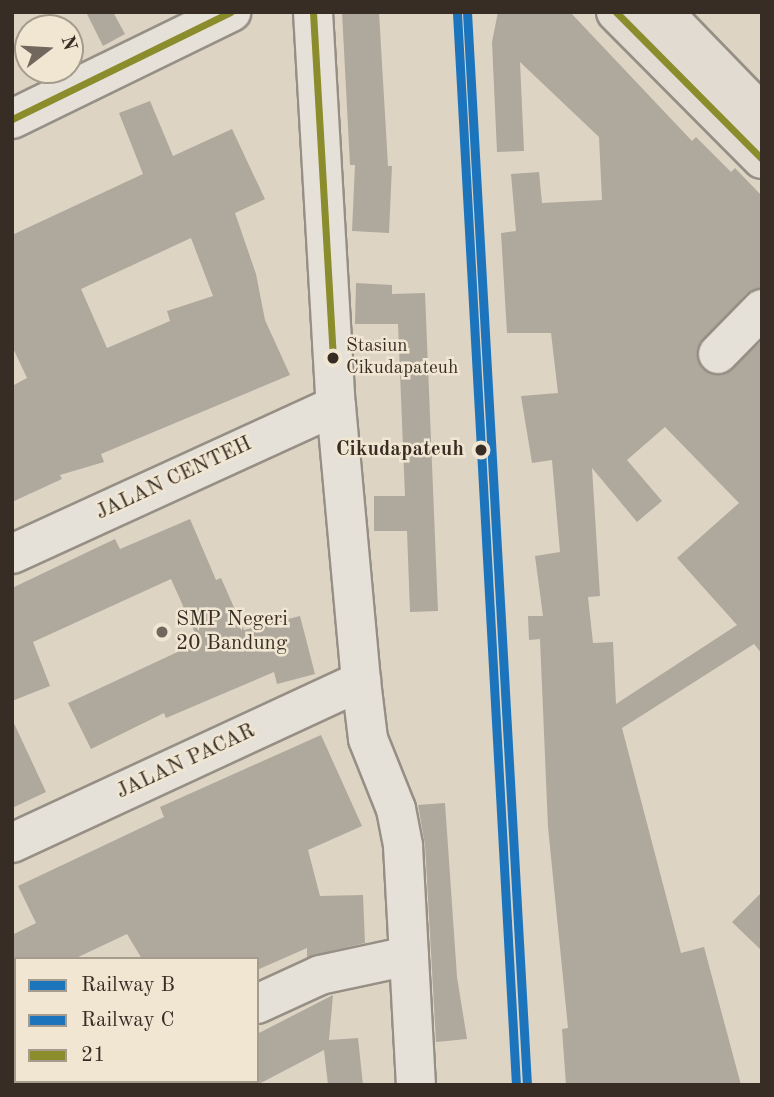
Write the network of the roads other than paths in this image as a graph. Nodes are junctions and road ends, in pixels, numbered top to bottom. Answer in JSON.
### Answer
{"nodes":[{"id":1,"x":231,"y":12,"type":"edge"},
{"id":2,"x":313,"y":12,"type":"edge"},
{"id":3,"x":616,"y":12,"type":"edge"},
{"id":4,"x":663,"y":12,"type":"edge"},
{"id":5,"x":693,"y":27,"type":"edge"},
{"id":6,"x":762,"y":114,"type":"edge"},
{"id":7,"x":12,"y":120,"type":"edge"},
{"id":8,"x":762,"y":159,"type":"edge"},
{"id":9,"x":762,"y":309,"type":"edge"},
{"id":10,"x":718,"y":354,"type":"dead end"},
{"id":11,"x":337,"y":406,"type":"junction"},
{"id":12,"x":12,"y":554,"type":"edge"},
{"id":13,"x":361,"y":681,"type":"junction"},
{"id":14,"x":12,"y":843,"type":"edge"},
{"id":15,"x":409,"y":957,"type":"junction"},
{"id":16,"x":259,"y":1003,"type":"edge"},
{"id":17,"x":415,"y":1085,"type":"edge"}],
"edges":[{"from":1,"to":7,"type":"street"},
{"from":2,"to":11,"type":"street"},
{"from":3,"to":8,"type":"main road"},
{"from":4,"to":5,"type":"main road"},
{"from":5,"to":6,"type":"main road"},
{"from":9,"to":10,"type":"street"},
{"from":11,"to":12,"type":"street","name":"JALAN CENTEH"},
{"from":11,"to":13,"type":"street"},
{"from":13,"to":14,"type":"street","name":"JALAN PACAR"},
{"from":13,"to":15,"type":"street"},
{"from":15,"to":16,"type":"street"},
{"from":15,"to":17,"type":"street"}]}
